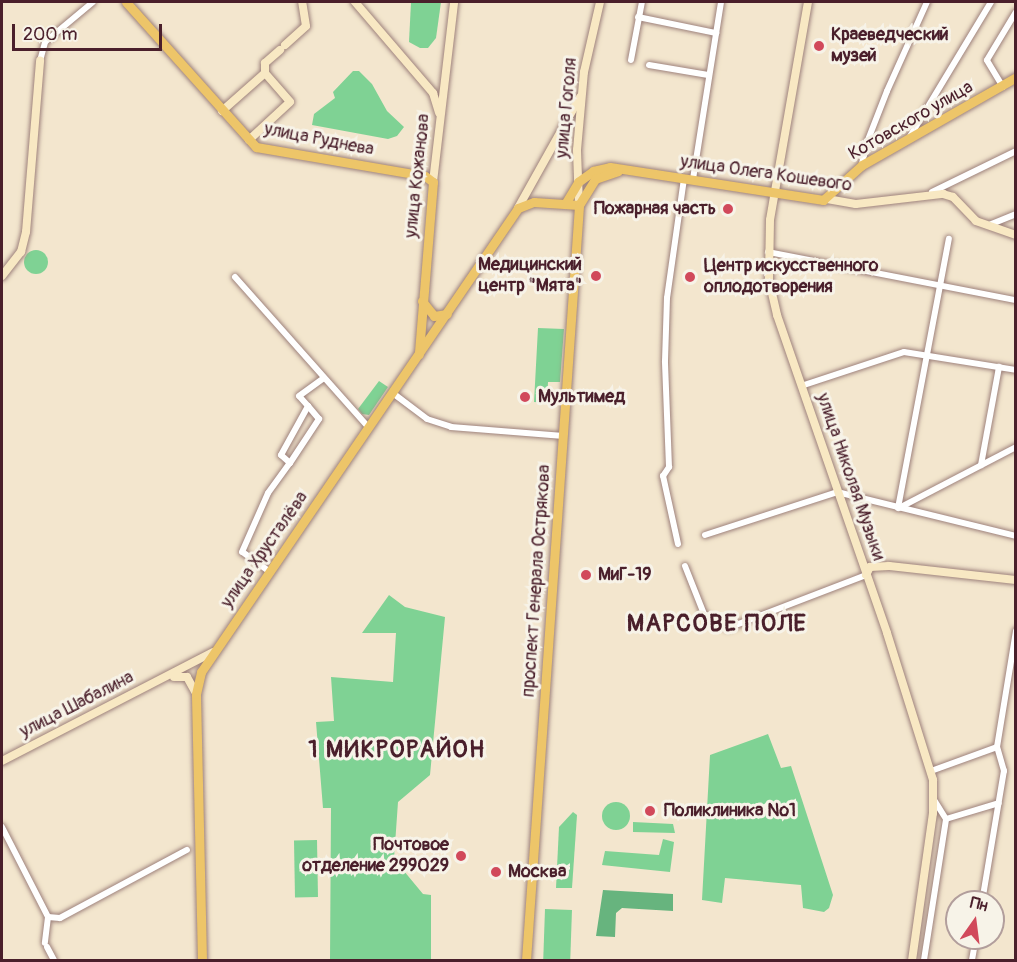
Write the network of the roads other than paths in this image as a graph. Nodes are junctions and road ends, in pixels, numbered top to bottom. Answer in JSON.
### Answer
{"nodes":[{"id":1,"x":93,"y":2,"type":"edge"},
{"id":2,"x":126,"y":2,"type":"edge"},
{"id":3,"x":302,"y":2,"type":"edge"},
{"id":4,"x":355,"y":2,"type":"edge"},
{"id":5,"x":454,"y":2,"type":"edge"},
{"id":6,"x":600,"y":2,"type":"edge"},
{"id":7,"x":642,"y":2,"type":"edge"},
{"id":8,"x":721,"y":2,"type":"edge"},
{"id":9,"x":808,"y":2,"type":"edge"},
{"id":10,"x":927,"y":2,"type":"edge"},
{"id":11,"x":991,"y":2,"type":"edge"},
{"id":12,"x":1016,"y":12,"type":"edge"},
{"id":13,"x":638,"y":17,"type":"junction"},
{"id":14,"x":716,"y":33,"type":"junction"},
{"id":15,"x":631,"y":60,"type":"dead end"},
{"id":16,"x":40,"y":61,"type":"joint"},
{"id":17,"x":649,"y":65,"type":"dead end"},
{"id":18,"x":265,"y":73,"type":"junction"},
{"id":19,"x":708,"y":75,"type":"junction"},
{"id":20,"x":1016,"y":77,"type":"edge"},
{"id":21,"x":1003,"y":87,"type":"junction"},
{"id":22,"x":582,"y":88,"type":"junction"},
{"id":23,"x":222,"y":111,"type":"junction"},
{"id":24,"x":440,"y":123,"type":"junction"},
{"id":25,"x":249,"y":140,"type":"junction"},
{"id":26,"x":908,"y":141,"type":"junction"},
{"id":27,"x":1016,"y":151,"type":"edge"},
{"id":28,"x":862,"y":165,"type":"junction"},
{"id":29,"x":431,"y":177,"type":"junction"},
{"id":30,"x":688,"y":178,"type":"junction"},
{"id":31,"x":586,"y":179,"type":"junction"},
{"id":32,"x":932,"y":192,"type":"junction"},
{"id":33,"x":774,"y":195,"type":"junction"},
{"id":34,"x":827,"y":199,"type":"junction"},
{"id":35,"x":565,"y":204,"type":"junction"},
{"id":36,"x":579,"y":205,"type":"junction"},
{"id":37,"x":518,"y":208,"type":"junction"},
{"id":38,"x":1016,"y":214,"type":"edge"},
{"id":39,"x":989,"y":226,"type":"junction"},
{"id":40,"x":1016,"y":235,"type":"edge"},
{"id":41,"x":949,"y":239,"type":"dead end"},
{"id":42,"x":767,"y":252,"type":"junction"},
{"id":43,"x":2,"y":276,"type":"edge"},
{"id":44,"x":235,"y":278,"type":"dead end"},
{"id":45,"x":941,"y":286,"type":"junction"},
{"id":46,"x":422,"y":300,"type":"junction"},
{"id":47,"x":1016,"y":300,"type":"edge"},
{"id":48,"x":447,"y":314,"type":"junction"},
{"id":49,"x":421,"y":317,"type":"junction"},
{"id":50,"x":439,"y":327,"type":"junction"},
{"id":51,"x":419,"y":355,"type":"junction"},
{"id":52,"x":928,"y":355,"type":"junction"},
{"id":53,"x":999,"y":367,"type":"junction"},
{"id":54,"x":1016,"y":370,"type":"edge"},
{"id":55,"x":322,"y":379,"type":"junction"},
{"id":56,"x":801,"y":386,"type":"junction"},
{"id":57,"x":394,"y":394,"type":"junction"},
{"id":58,"x":308,"y":406,"type":"junction"},
{"id":59,"x":369,"y":428,"type":"junction"},
{"id":60,"x":564,"y":436,"type":"junction"},
{"id":61,"x":1016,"y":447,"type":"edge"},
{"id":62,"x":290,"y":463,"type":"junction"},
{"id":63,"x":981,"y":465,"type":"junction"},
{"id":64,"x":837,"y":492,"type":"junction"},
{"id":65,"x":898,"y":508,"type":"junction"},
{"id":66,"x":705,"y":535,"type":"dead end"},
{"id":67,"x":1016,"y":536,"type":"edge"},
{"id":68,"x":678,"y":544,"type":"dead end"},
{"id":69,"x":685,"y":567,"type":"dead end"},
{"id":70,"x":270,"y":572,"type":"junction"},
{"id":71,"x":866,"y":574,"type":"junction"},
{"id":72,"x":1016,"y":580,"type":"edge"},
{"id":73,"x":1016,"y":631,"type":"edge"},
{"id":74,"x":213,"y":652,"type":"junction"},
{"id":75,"x":181,"y":671,"type":"junction"},
{"id":76,"x":201,"y":672,"type":"junction"},
{"id":77,"x":168,"y":678,"type":"junction"},
{"id":78,"x":196,"y":694,"type":"junction"},
{"id":79,"x":997,"y":747,"type":"junction"},
{"id":80,"x":2,"y":761,"type":"edge"},
{"id":81,"x":931,"y":771,"type":"junction"},
{"id":82,"x":934,"y":800,"type":"junction"},
{"id":83,"x":999,"y":803,"type":"junction"},
{"id":84,"x":946,"y":819,"type":"junction"},
{"id":85,"x":2,"y":827,"type":"edge"},
{"id":86,"x":187,"y":850,"type":"dead end"},
{"id":87,"x":984,"y":890,"type":"edge"},
{"id":88,"x":48,"y":917,"type":"junction"},
{"id":89,"x":54,"y":960,"type":"edge"},
{"id":90,"x":202,"y":960,"type":"edge"},
{"id":91,"x":526,"y":960,"type":"edge"},
{"id":92,"x":912,"y":960,"type":"edge"},
{"id":93,"x":924,"y":960,"type":"edge"}],
"edges":[{"from":1,"to":16,"type":"street"},
{"from":2,"to":23,"type":"main road","name":"улица Руднева"},
{"from":3,"to":18,"type":"main road"},
{"from":4,"to":24,"type":"main road"},
{"from":5,"to":24,"type":"main road","name":"улица Кожанова"},
{"from":6,"to":22,"type":"main road","name":"улица Гоголя"},
{"from":7,"to":13,"type":"street"},
{"from":8,"to":14,"type":"street"},
{"from":9,"to":33,"type":"main road","name":"улица Николая Музыки"},
{"from":10,"to":28,"type":"street"},
{"from":11,"to":26,"type":"street"},
{"from":12,"to":21,"type":"street"},
{"from":13,"to":14,"type":"street"},
{"from":13,"to":15,"type":"street"},
{"from":14,"to":19,"type":"street"},
{"from":16,"to":43,"type":"main road"},
{"from":17,"to":19,"type":"street"},
{"from":18,"to":23,"type":"main road"},
{"from":18,"to":25,"type":"main road"},
{"from":19,"to":30,"type":"street"},
{"from":20,"to":21,"type":"main road","name":"Котовского улица"},
{"from":21,"to":26,"type":"main road","name":"Котовского улица"},
{"from":22,"to":31,"type":"main road","name":"улица Гоголя"},
{"from":22,"to":37,"type":"main road","name":"улица Хрусталёва"},
{"from":23,"to":25,"type":"main road","name":"улица Руднева"},
{"from":24,"to":29,"type":"main road","name":"улица Кожанова"},
{"from":25,"to":29,"type":"main road","name":"улица Руднева"},
{"from":26,"to":28,"type":"main road","name":"Котовского улица"},
{"from":27,"to":32,"type":"street"},
{"from":28,"to":34,"type":"main road","name":"Котовского улица"},
{"from":29,"to":46,"type":"main road","name":"улица Кожанова"},
{"from":30,"to":31,"type":"main road","name":"улица Олега Кошевого"},
{"from":30,"to":33,"type":"main road","name":"улица Олега Кошевого"},
{"from":30,"to":68,"type":"street"},
{"from":31,"to":35,"type":"main road"},
{"from":31,"to":36,"type":"main road"},
{"from":31,"to":36,"type":"main road"},
{"from":32,"to":34,"type":"main road","name":"улица Олега Кошевого"},
{"from":32,"to":39,"type":"main road"},
{"from":33,"to":34,"type":"main road","name":"улица Олега Кошевого"},
{"from":33,"to":42,"type":"main road","name":"улица Николая Музыки"},
{"from":35,"to":36,"type":"main road"},
{"from":35,"to":37,"type":"main road"},
{"from":36,"to":60,"type":"main road","name":"проспект Генерала Острякова"},
{"from":37,"to":48,"type":"main road","name":"улица Хрусталёва"},
{"from":38,"to":39,"type":"street"},
{"from":39,"to":40,"type":"main road"},
{"from":41,"to":45,"type":"street"},
{"from":42,"to":45,"type":"street"},
{"from":42,"to":56,"type":"main road","name":"улица Николая Музыки"},
{"from":44,"to":55,"type":"street"},
{"from":45,"to":47,"type":"street"},
{"from":45,"to":52,"type":"street"},
{"from":46,"to":48,"type":"main road"},
{"from":46,"to":49,"type":"main road","name":"улица Кожанова"},
{"from":48,"to":50,"type":"main road","name":"улица Хрусталёва"},
{"from":49,"to":50,"type":"main road"},
{"from":49,"to":51,"type":"main road","name":"улица Кожанова"},
{"from":50,"to":51,"type":"main road","name":"улица Хрусталёва"},
{"from":51,"to":57,"type":"main road","name":"улица Хрусталёва"},
{"from":52,"to":53,"type":"street"},
{"from":52,"to":56,"type":"street"},
{"from":52,"to":65,"type":"street"},
{"from":53,"to":54,"type":"street"},
{"from":53,"to":63,"type":"street"},
{"from":55,"to":58,"type":"street"},
{"from":55,"to":59,"type":"street"},
{"from":56,"to":64,"type":"main road","name":"улица Николая Музыки"},
{"from":57,"to":59,"type":"main road","name":"улица Хрусталёва"},
{"from":57,"to":60,"type":"street"},
{"from":58,"to":62,"type":"street"},
{"from":58,"to":62,"type":"street"},
{"from":59,"to":70,"type":"main road","name":"улица Хрусталёва"},
{"from":60,"to":91,"type":"main road","name":"проспект Генерала Острякова"},
{"from":61,"to":63,"type":"street"},
{"from":62,"to":70,"type":"street"},
{"from":63,"to":65,"type":"street"},
{"from":64,"to":65,"type":"street"},
{"from":64,"to":66,"type":"street"},
{"from":64,"to":71,"type":"main road","name":"улица Николая Музыки"},
{"from":65,"to":67,"type":"street"},
{"from":69,"to":71,"type":"street"},
{"from":70,"to":74,"type":"main road","name":"улица Хрусталёва"},
{"from":71,"to":72,"type":"main road"},
{"from":71,"to":81,"type":"main road","name":"улица Николая Музыки"},
{"from":73,"to":79,"type":"street"},
{"from":74,"to":75,"type":"main road","name":"улица Шабалина"},
{"from":74,"to":76,"type":"main road","name":"улица Хрусталёва"},
{"from":75,"to":76,"type":"main road"},
{"from":75,"to":77,"type":"main road","name":"улица Шабалина"},
{"from":76,"to":78,"type":"main road","name":"улица Хрусталёва"},
{"from":77,"to":78,"type":"main road"},
{"from":77,"to":80,"type":"main road","name":"улица Шабалина"},
{"from":78,"to":90,"type":"main road","name":"улица Хрусталёва"},
{"from":79,"to":81,"type":"street"},
{"from":79,"to":83,"type":"street"},
{"from":81,"to":82,"type":"main road","name":"улица Николая Музыки"},
{"from":82,"to":84,"type":"street"},
{"from":82,"to":92,"type":"main road","name":"улица Николая Музыки"},
{"from":83,"to":84,"type":"street"},
{"from":83,"to":87,"type":"street"},
{"from":84,"to":93,"type":"street"},
{"from":85,"to":88,"type":"street"},
{"from":86,"to":88,"type":"street"},
{"from":88,"to":89,"type":"street"}]}
